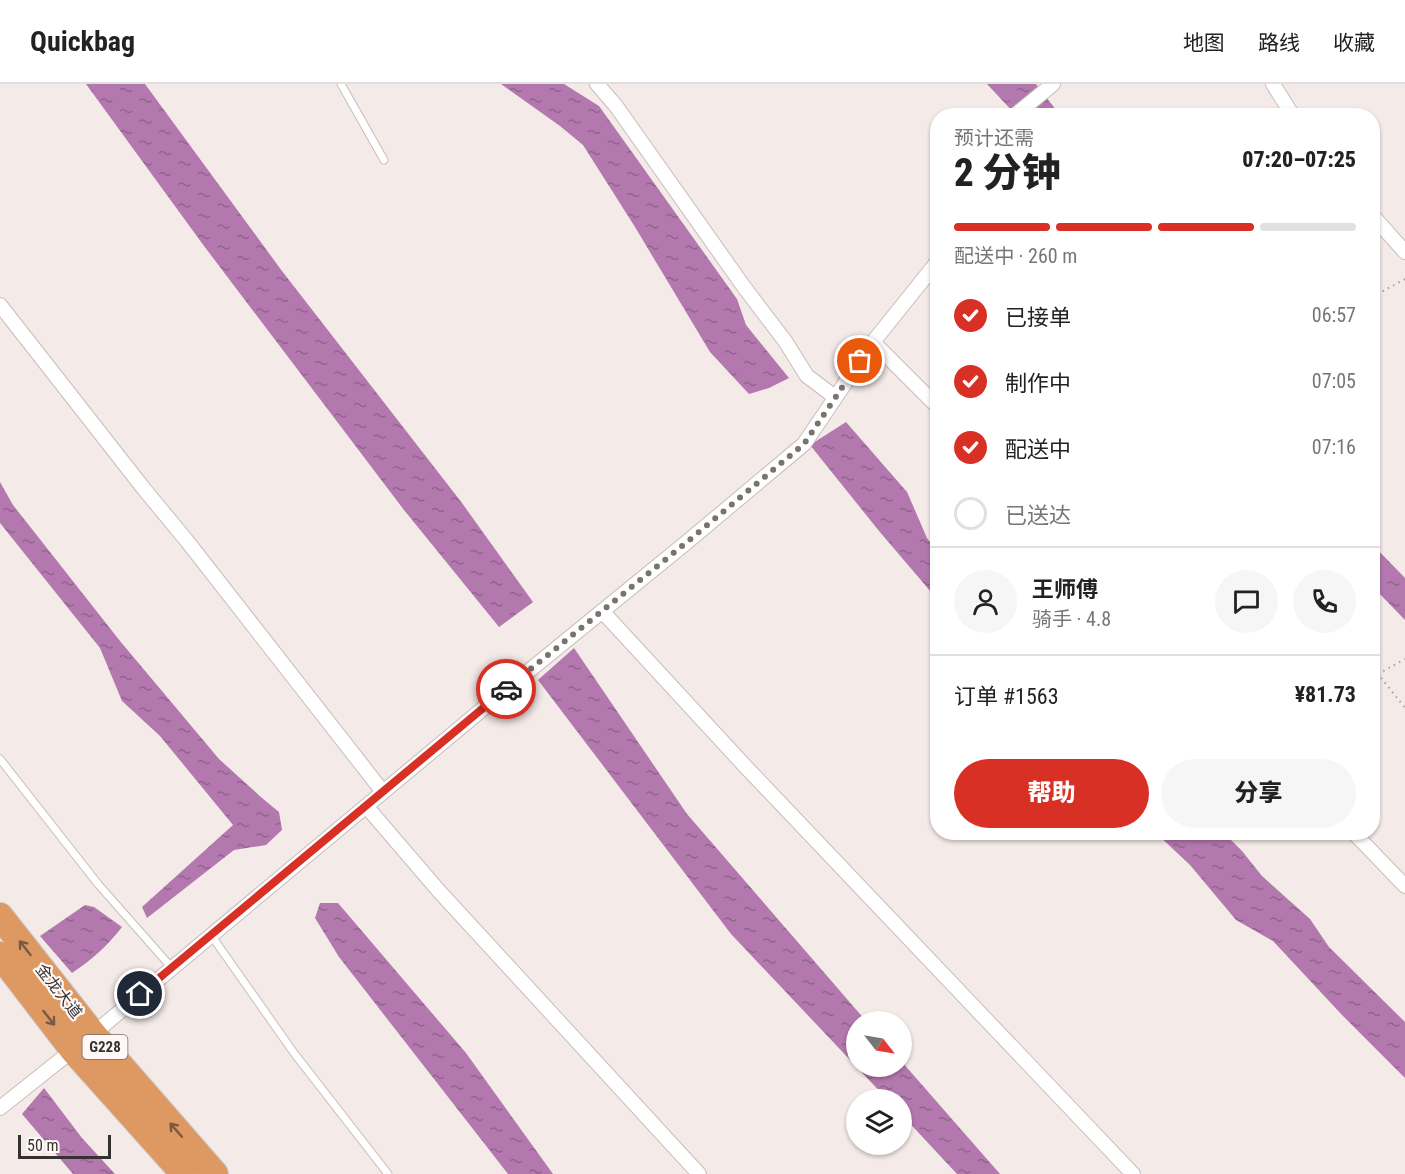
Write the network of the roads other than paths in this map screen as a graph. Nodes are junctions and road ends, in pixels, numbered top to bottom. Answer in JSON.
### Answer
{"nodes":[{"id":1,"x":341,"y":84,"type":"edge"},
{"id":2,"x":597,"y":84,"type":"edge"},
{"id":3,"x":1273,"y":84,"type":"edge"},
{"id":4,"x":1049,"y":86,"type":"edge"},
{"id":5,"x":1023,"y":108,"type":"edge"},
{"id":6,"x":1288,"y":108,"type":"edge"},
{"id":7,"x":384,"y":160,"type":"dead end"},
{"id":8,"x":1380,"y":224,"type":"edge"},
{"id":9,"x":1405,"y":252,"type":"edge"},
{"id":10,"x":930,"y":271,"type":"edge"},
{"id":11,"x":0,"y":305,"type":"edge"},
{"id":12,"x":873,"y":342,"type":"junction"},
{"id":13,"x":835,"y":397,"type":"junction"},
{"id":14,"x":930,"y":399,"type":"edge"},
{"id":15,"x":602,"y":611,"type":"junction"},
{"id":16,"x":0,"y":759,"type":"edge"},
{"id":17,"x":383,"y":792,"type":"junction"},
{"id":18,"x":366,"y":806,"type":"junction"},
{"id":19,"x":1361,"y":840,"type":"edge"},
{"id":20,"x":1405,"y":886,"type":"edge"},
{"id":21,"x":0,"y":916,"type":"edge"},
{"id":22,"x":211,"y":935,"type":"junction"},
{"id":23,"x":0,"y":955,"type":"edge"},
{"id":24,"x":171,"y":968,"type":"junction"},
{"id":25,"x":83,"y":1042,"type":"junction"},
{"id":26,"x":0,"y":1108,"type":"edge"},
{"id":27,"x":184,"y":1174,"type":"edge"},
{"id":28,"x":215,"y":1174,"type":"edge"},
{"id":29,"x":388,"y":1174,"type":"edge"},
{"id":30,"x":699,"y":1174,"type":"edge"},
{"id":31,"x":1133,"y":1174,"type":"edge"}],
"edges":[{"from":1,"to":7,"type":"lane"},
{"from":2,"to":13,"type":"street"},
{"from":3,"to":6,"type":"street"},
{"from":4,"to":5,"type":"street"},
{"from":8,"to":9,"type":"street"},
{"from":10,"to":12,"type":"street"},
{"from":11,"to":17,"type":"street"},
{"from":12,"to":13,"type":"street"},
{"from":12,"to":14,"type":"street"},
{"from":13,"to":15,"type":"street"},
{"from":15,"to":17,"type":"street"},
{"from":15,"to":31,"type":"street"},
{"from":16,"to":24,"type":"lane"},
{"from":17,"to":18,"type":"street"},
{"from":18,"to":22,"type":"street"},
{"from":18,"to":30,"type":"street"},
{"from":19,"to":20,"type":"street"},
{"from":25,"to":21,"type":"highway","name":"金龙大道","number":"G228","one_way":true},
{"from":22,"to":24,"type":"street"},
{"from":22,"to":29,"type":"lane"},
{"from":23,"to":25,"type":"highway","name":"金龙大道","number":"G228","one_way":true},
{"from":24,"to":25,"type":"street"},
{"from":25,"to":26,"type":"street"},
{"from":25,"to":27,"type":"highway","name":"金龙大道","number":"G228"},
{"from":28,"to":25,"type":"highway","name":"金龙大道","number":"G228","one_way":true}]}
